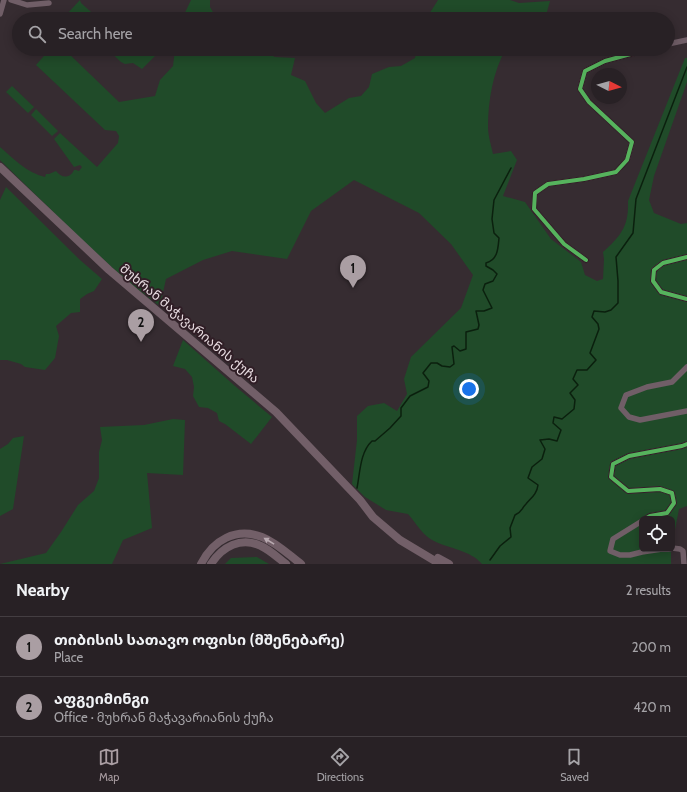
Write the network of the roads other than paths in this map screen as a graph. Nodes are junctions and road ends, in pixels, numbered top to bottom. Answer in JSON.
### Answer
{"nodes":[{"id":1,"x":4,"y":0,"type":"edge"},
{"id":2,"x":11,"y":0,"type":"edge"},
{"id":3,"x":50,"y":3,"type":"dead end"},
{"id":4,"x":0,"y":14,"type":"edge"},
{"id":5,"x":687,"y":40,"type":"edge"},
{"id":6,"x":675,"y":43,"type":"edge"},
{"id":7,"x":623,"y":56,"type":"edge"},
{"id":8,"x":0,"y":167,"type":"edge"},
{"id":9,"x":687,"y":257,"type":"edge"},
{"id":10,"x":586,"y":260,"type":"dead end"},
{"id":11,"x":687,"y":299,"type":"edge"},
{"id":12,"x":687,"y":367,"type":"edge"},
{"id":13,"x":687,"y":411,"type":"edge"},
{"id":14,"x":687,"y":444,"type":"edge"},
{"id":15,"x":360,"y":500,"type":"junction"},
{"id":16,"x":650,"y":516,"type":"edge"},
{"id":17,"x":373,"y":517,"type":"junction"},
{"id":18,"x":639,"y":523,"type":"edge"},
{"id":19,"x":675,"y":548,"type":"edge"},
{"id":20,"x":642,"y":552,"type":"edge"},
{"id":21,"x":201,"y":564,"type":"edge"},
{"id":22,"x":211,"y":564,"type":"edge"},
{"id":23,"x":286,"y":564,"type":"edge"},
{"id":24,"x":301,"y":564,"type":"edge"},
{"id":25,"x":431,"y":564,"type":"edge"},
{"id":26,"x":440,"y":564,"type":"edge"},
{"id":27,"x":449,"y":564,"type":"edge"},
{"id":28,"x":684,"y":564,"type":"edge"}],
"edges":[{"from":1,"to":4,"type":"street"},
{"from":2,"to":3,"type":"street"},
{"from":5,"to":6,"type":"street"},
{"from":7,"to":10,"type":"street"},
{"from":8,"to":15,"type":"main road","name":"მუხრან მაჭავარიანის ქუჩა"},
{"from":9,"to":11,"type":"street"},
{"from":12,"to":13,"type":"street"},
{"from":14,"to":16,"type":"street"},
{"from":15,"to":17,"type":"main road","name":"მუხრან მაჭავარიანის ქუჩა"},
{"from":15,"to":27,"type":"main road","name":"მუხრან მაჭავარიანის ქუჩა"},
{"from":17,"to":25,"type":"main road"},
{"from":17,"to":26,"type":"main road","name":"მუხრან მაჭავარიანის ქუჩა"},
{"from":18,"to":20,"type":"street"},
{"from":19,"to":28,"type":"street"},
{"from":24,"to":21,"type":"main road","one_way":true},
{"from":22,"to":23,"type":"main road"}]}
